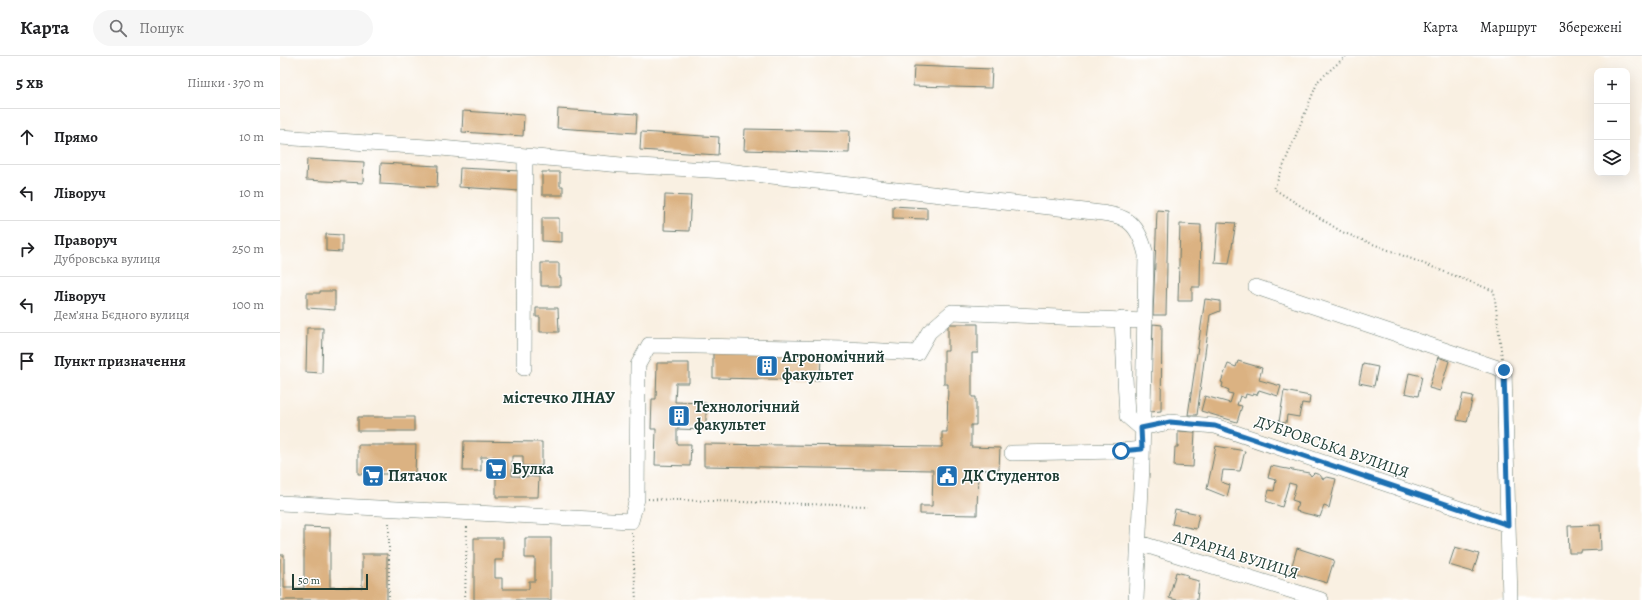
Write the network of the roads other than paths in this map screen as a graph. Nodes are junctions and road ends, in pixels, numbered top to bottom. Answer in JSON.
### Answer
{"nodes":[{"id":1,"x":280,"y":137,"type":"edge"},
{"id":2,"x":525,"y":156,"type":"junction"},
{"id":3,"x":1256,"y":287,"type":"dead end"},
{"id":4,"x":1122,"y":319,"type":"junction"},
{"id":5,"x":1144,"y":321,"type":"junction"},
{"id":6,"x":524,"y":368,"type":"dead end"},
{"id":7,"x":1141,"y":428,"type":"junction"},
{"id":8,"x":1142,"y":449,"type":"junction"},
{"id":9,"x":1012,"y":453,"type":"dead end"},
{"id":10,"x":280,"y":503,"type":"edge"},
{"id":11,"x":1508,"y":525,"type":"junction"},
{"id":12,"x":1139,"y":543,"type":"junction"},
{"id":13,"x":1136,"y":600,"type":"edge"},
{"id":14,"x":1321,"y":600,"type":"edge"},
{"id":15,"x":1510,"y":600,"type":"edge"}],
"edges":[{"from":1,"to":2,"type":"street"},
{"from":2,"to":5,"type":"street"},
{"from":2,"to":6,"type":"street"},
{"from":3,"to":11,"type":"street"},
{"from":4,"to":5,"type":"street"},
{"from":4,"to":7,"type":"street"},
{"from":4,"to":10,"type":"street"},
{"from":5,"to":7,"type":"street"},
{"from":7,"to":8,"type":"street"},
{"from":7,"to":11,"type":"street","name":"ДУБРОВСЬКА ВУЛИЦЯ"},
{"from":8,"to":9,"type":"street"},
{"from":8,"to":12,"type":"street"},
{"from":11,"to":15,"type":"street"},
{"from":12,"to":13,"type":"street"},
{"from":12,"to":14,"type":"street","name":"АГРАРНА ВУЛИЦЯ"}]}
